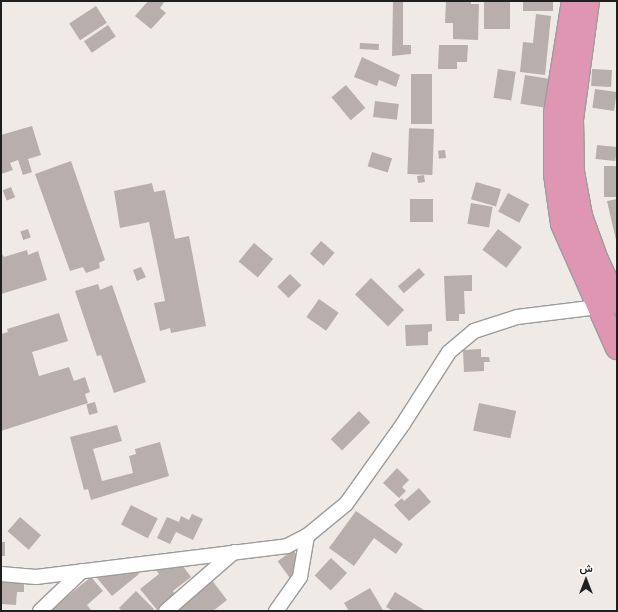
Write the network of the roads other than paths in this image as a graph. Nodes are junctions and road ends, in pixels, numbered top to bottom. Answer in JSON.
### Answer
{"nodes":[{"id":1,"x":573,"y":1,"type":"edge"},
{"id":2,"x":588,"y":1,"type":"edge"},
{"id":3,"x":607,"y":304,"type":"edge"},
{"id":4,"x":617,"y":348,"type":"edge"},
{"id":5,"x":307,"y":536,"type":"junction"},
{"id":6,"x":234,"y":552,"type":"junction"},
{"id":7,"x":82,"y":571,"type":"junction"},
{"id":8,"x":1,"y":574,"type":"edge"},
{"id":9,"x":40,"y":611,"type":"edge"},
{"id":10,"x":166,"y":611,"type":"edge"},
{"id":11,"x":276,"y":611,"type":"edge"}],
"edges":[{"from":1,"to":3,"type":"highway"},
{"from":2,"to":3,"type":"highway"},
{"from":3,"to":4,"type":"highway"},
{"from":3,"to":5,"type":"street"},
{"from":5,"to":6,"type":"street"},
{"from":5,"to":11,"type":"street"},
{"from":6,"to":7,"type":"street"},
{"from":6,"to":10,"type":"street"},
{"from":7,"to":8,"type":"street"},
{"from":7,"to":9,"type":"street"}]}
